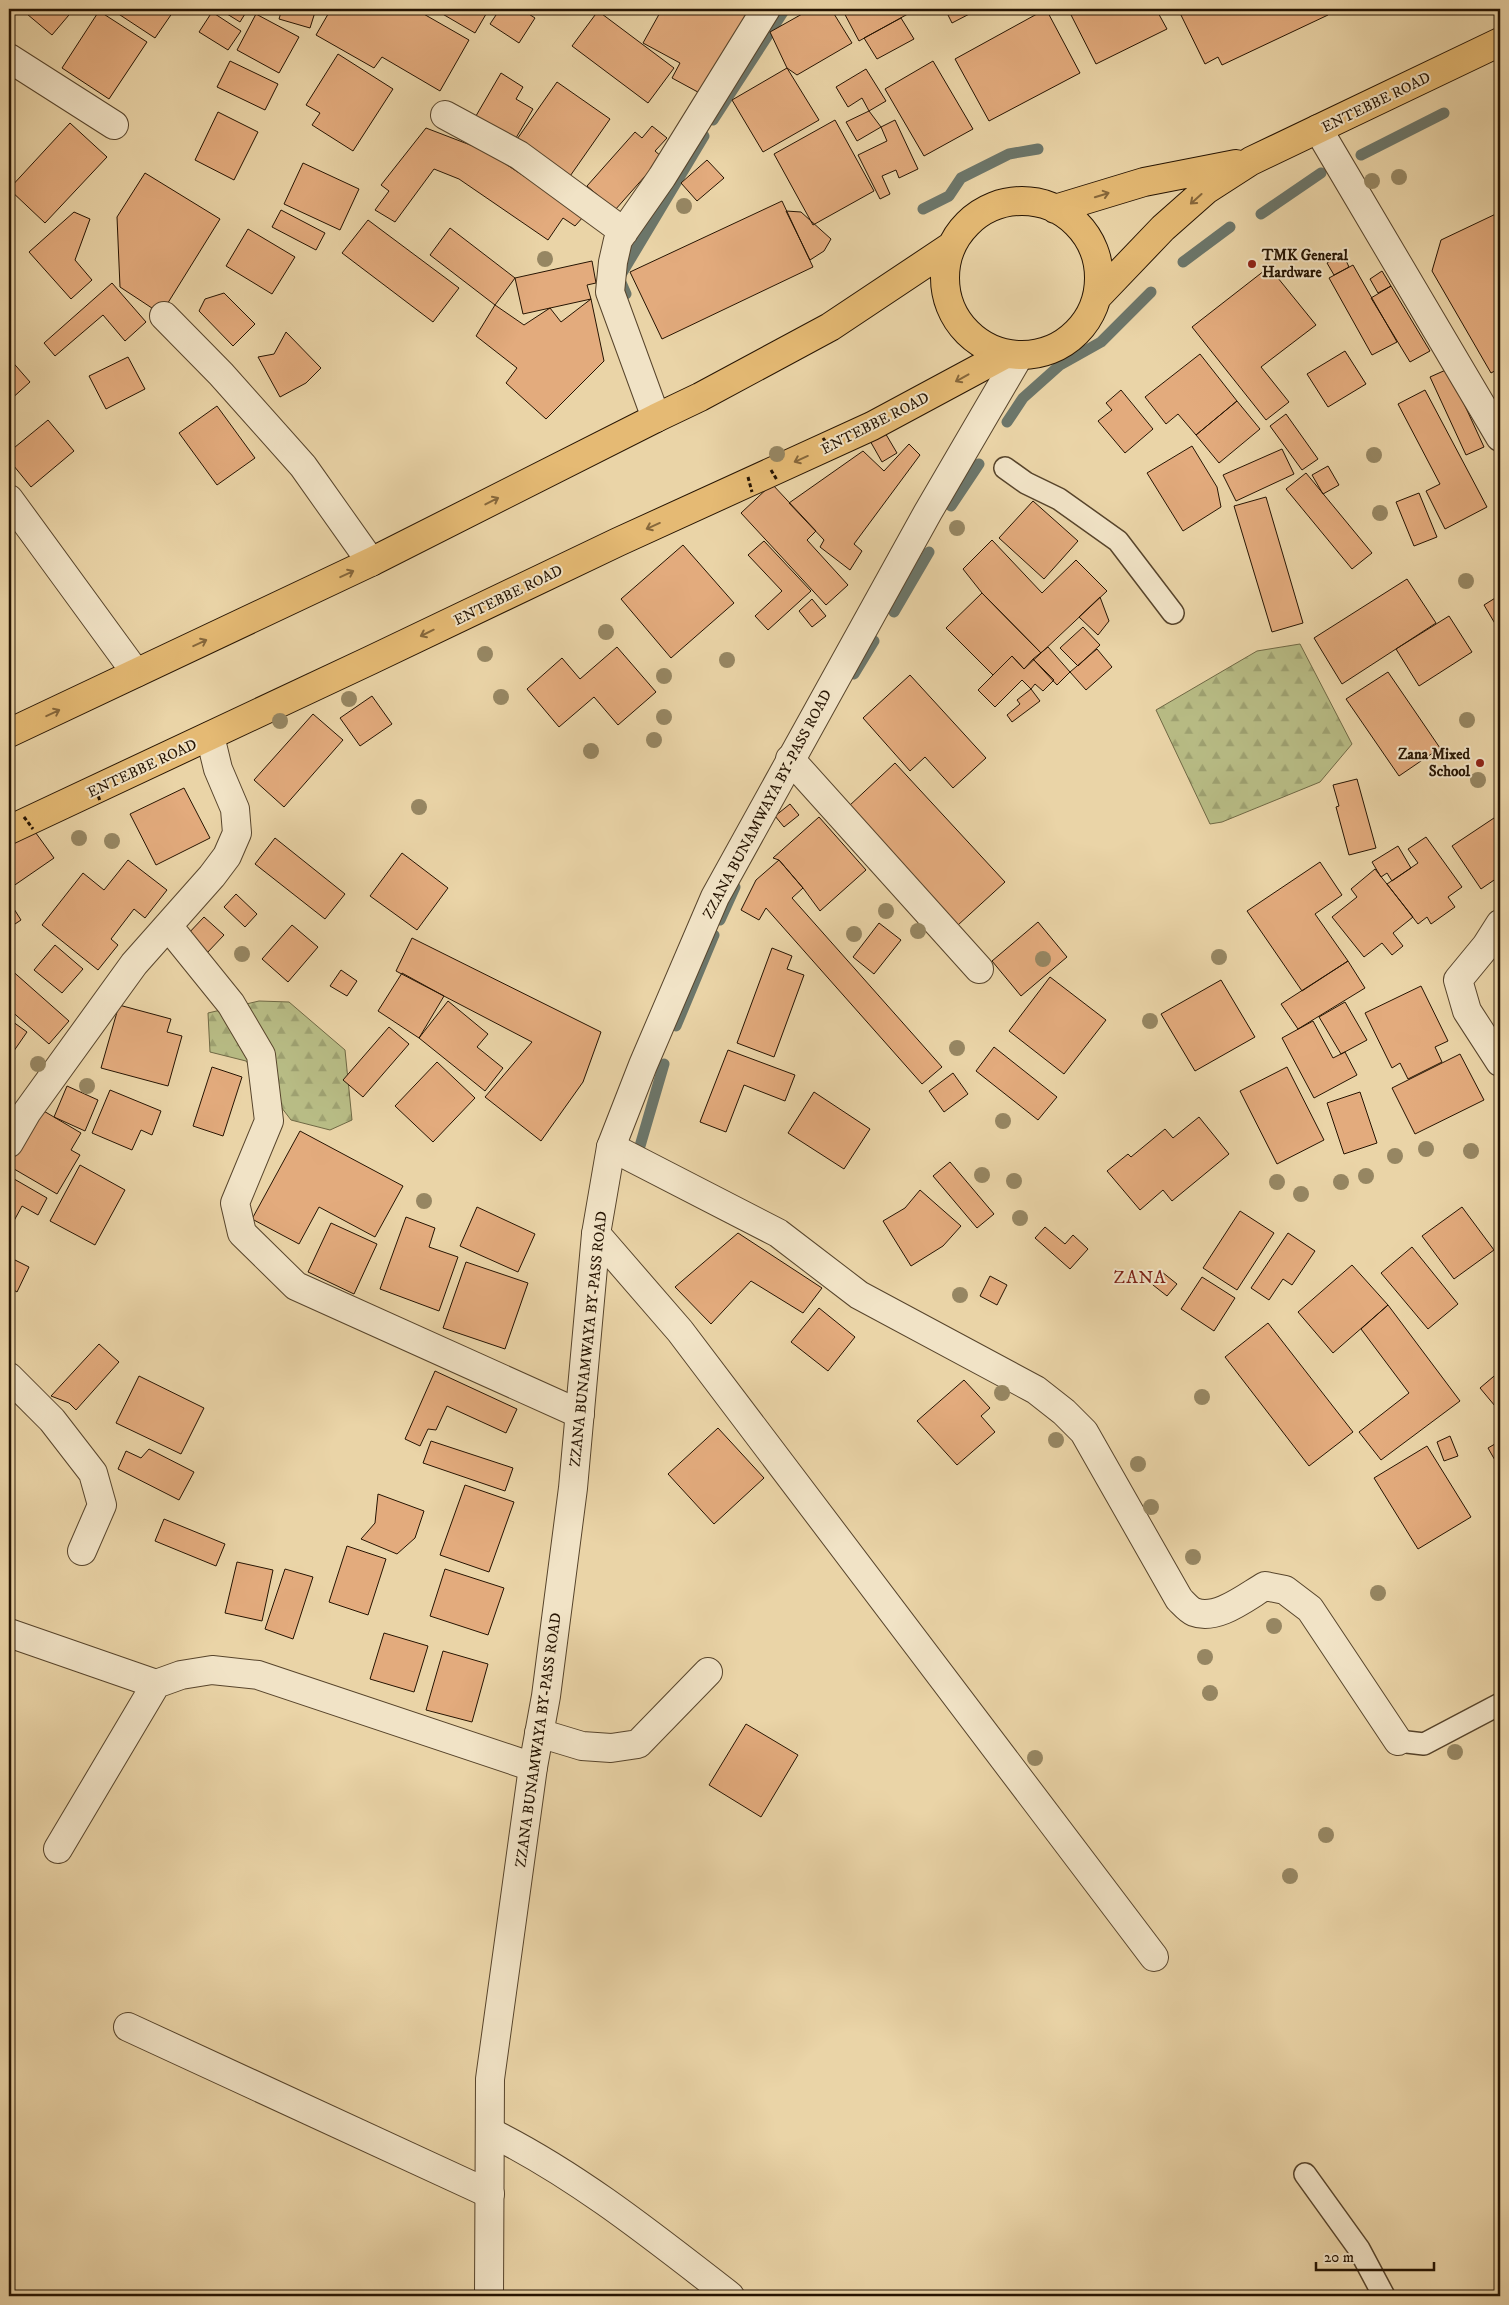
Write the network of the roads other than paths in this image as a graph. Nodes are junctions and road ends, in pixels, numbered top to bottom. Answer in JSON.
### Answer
{"nodes":[{"id":1,"x":766,"y":9,"type":"edge"},
{"id":2,"x":1500,"y":42,"type":"edge"},
{"id":3,"x":9,"y":58,"type":"edge"},
{"id":4,"x":445,"y":115,"type":"dead end"},
{"id":5,"x":114,"y":125,"type":"dead end"},
{"id":6,"x":1318,"y":129,"type":"junction"},
{"id":7,"x":1251,"y":162,"type":"junction"},
{"id":8,"x":1055,"y":209,"type":"junction"},
{"id":9,"x":624,"y":232,"type":"junction"},
{"id":10,"x":950,"y":247,"type":"junction"},
{"id":11,"x":1097,"y":297,"type":"junction"},
{"id":12,"x":164,"y":316,"type":"dead end"},
{"id":13,"x":1012,"y":355,"type":"junction"},
{"id":14,"x":656,"y":418,"type":"junction"},
{"id":15,"x":1500,"y":437,"type":"edge"},
{"id":16,"x":1005,"y":468,"type":"dead end"},
{"id":17,"x":9,"y":499,"type":"edge"},
{"id":18,"x":371,"y":562,"type":"junction"},
{"id":19,"x":1173,"y":612,"type":"dead end"},
{"id":20,"x":136,"y":673,"type":"junction"},
{"id":21,"x":9,"y":733,"type":"edge"},
{"id":22,"x":210,"y":736,"type":"junction"},
{"id":23,"x":790,"y":759,"type":"junction"},
{"id":24,"x":22,"y":825,"type":"edge"},
{"id":25,"x":1500,"y":924,"type":"edge"},
{"id":26,"x":168,"y":926,"type":"junction"},
{"id":27,"x":979,"y":969,"type":"dead end"},
{"id":28,"x":1500,"y":1062,"type":"edge"},
{"id":29,"x":9,"y":1142,"type":"edge"},
{"id":30,"x":611,"y":1147,"type":"junction"},
{"id":31,"x":596,"y":1234,"type":"junction"},
{"id":32,"x":9,"y":1377,"type":"edge"},
{"id":33,"x":580,"y":1414,"type":"junction"},
{"id":34,"x":82,"y":1551,"type":"dead end"},
{"id":35,"x":9,"y":1633,"type":"edge"},
{"id":36,"x":708,"y":1672,"type":"dead end"},
{"id":37,"x":156,"y":1684,"type":"junction"},
{"id":38,"x":1500,"y":1704,"type":"edge"},
{"id":39,"x":539,"y":1734,"type":"junction"},
{"id":40,"x":1398,"y":1741,"type":"joint"},
{"id":41,"x":533,"y":1767,"type":"junction"},
{"id":42,"x":58,"y":1849,"type":"dead end"},
{"id":43,"x":1154,"y":1957,"type":"dead end"},
{"id":44,"x":128,"y":2027,"type":"dead end"},
{"id":45,"x":490,"y":2132,"type":"junction"},
{"id":46,"x":1305,"y":2174,"type":"dead end"},
{"id":47,"x":490,"y":2194,"type":"junction"},
{"id":48,"x":489,"y":2296,"type":"edge"},
{"id":49,"x":730,"y":2296,"type":"edge"},
{"id":50,"x":1384,"y":2296,"type":"edge"}],
"edges":[{"from":1,"to":9,"type":"street"},
{"from":2,"to":6,"type":"main road","name":"ENTEBBE ROAD"},
{"from":3,"to":5,"type":"street"},
{"from":4,"to":9,"type":"street"},
{"from":6,"to":7,"type":"main road","name":"ENTEBBE ROAD"},
{"from":6,"to":15,"type":"street"},
{"from":8,"to":7,"type":"main road","one_way":true},
{"from":7,"to":11,"type":"main road","one_way":true},
{"from":8,"to":10,"type":"main road"},
{"from":8,"to":11,"type":"main road"},
{"from":9,"to":14,"type":"street"},
{"from":10,"to":13,"type":"main road"},
{"from":10,"to":14,"type":"main road"},
{"from":11,"to":13,"type":"main road"},
{"from":12,"to":18,"type":"street"},
{"from":13,"to":22,"type":"main road","name":"ENTEBBE ROAD","one_way":true},
{"from":13,"to":23,"type":"street","name":"ZZANA BUNAMWAYA BY-PASS ROAD"},
{"from":18,"to":14,"type":"main road","one_way":true},
{"from":16,"to":19,"type":"lane"},
{"from":17,"to":20,"type":"street"},
{"from":20,"to":18,"type":"main road","one_way":true},
{"from":21,"to":20,"type":"main road","one_way":true},
{"from":22,"to":24,"type":"main road","name":"ENTEBBE ROAD"},
{"from":22,"to":26,"type":"street"},
{"from":23,"to":27,"type":"street"},
{"from":23,"to":30,"type":"street","name":"ZZANA BUNAMWAYA BY-PASS ROAD"},
{"from":25,"to":28,"type":"street"},
{"from":26,"to":29,"type":"street"},
{"from":26,"to":33,"type":"street"},
{"from":30,"to":31,"type":"street","name":"ZZANA BUNAMWAYA BY-PASS ROAD"},
{"from":30,"to":40,"type":"street"},
{"from":31,"to":33,"type":"street","name":"ZZANA BUNAMWAYA BY-PASS ROAD"},
{"from":31,"to":43,"type":"street"},
{"from":32,"to":34,"type":"street"},
{"from":33,"to":39,"type":"street","name":"ZZANA BUNAMWAYA BY-PASS ROAD"},
{"from":35,"to":37,"type":"street"},
{"from":36,"to":39,"type":"street"},
{"from":37,"to":41,"type":"street"},
{"from":37,"to":42,"type":"street"},
{"from":38,"to":40,"type":"lane"},
{"from":39,"to":41,"type":"street","name":"ZZANA BUNAMWAYA BY-PASS ROAD"},
{"from":41,"to":45,"type":"street","name":"ZZANA BUNAMWAYA BY-PASS ROAD"},
{"from":44,"to":47,"type":"street"},
{"from":45,"to":47,"type":"street","name":"ZZANA BUNAMWAYA BY-PASS ROAD"},
{"from":45,"to":49,"type":"street"},
{"from":46,"to":50,"type":"lane"},
{"from":47,"to":48,"type":"street","name":"ZZANA BUNAMWAYA BY-PASS ROAD"}]}
